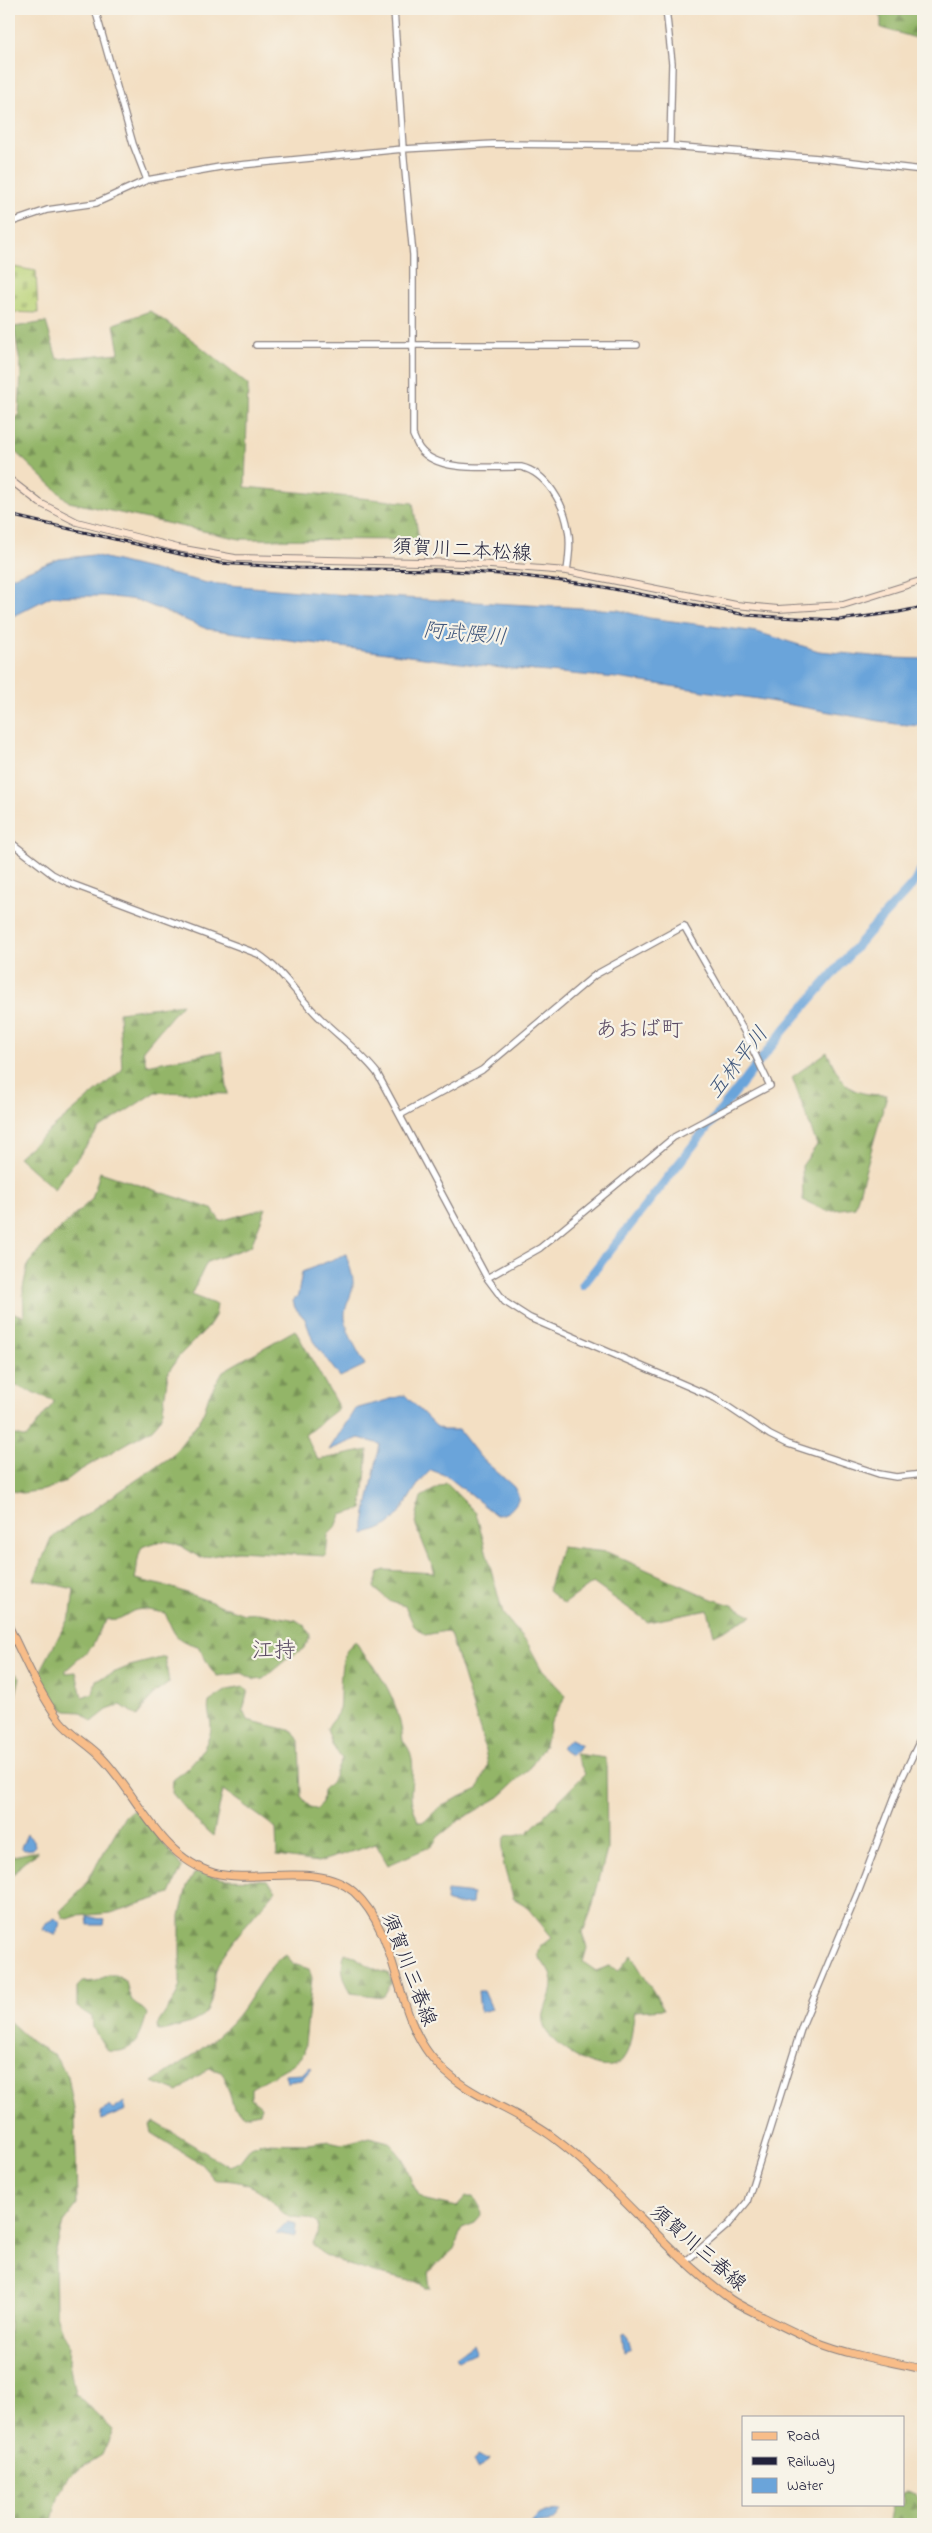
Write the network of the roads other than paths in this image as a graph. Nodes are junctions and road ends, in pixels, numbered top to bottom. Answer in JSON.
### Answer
{"nodes":[{"id":1,"x":96,"y":9,"type":"edge"},
{"id":2,"x":394,"y":9,"type":"edge"},
{"id":3,"x":666,"y":9,"type":"edge"},
{"id":4,"x":670,"y":146,"type":"junction"},
{"id":5,"x":403,"y":149,"type":"junction"},
{"id":6,"x":923,"y":170,"type":"edge"},
{"id":7,"x":147,"y":180,"type":"junction"},
{"id":8,"x":9,"y":223,"type":"edge"},
{"id":9,"x":256,"y":345,"type":"dead end"},
{"id":10,"x":414,"y":345,"type":"junction"},
{"id":11,"x":638,"y":345,"type":"dead end"},
{"id":12,"x":9,"y":479,"type":"edge"},
{"id":13,"x":567,"y":571,"type":"junction"},
{"id":14,"x":923,"y":580,"type":"edge"},
{"id":15,"x":9,"y":840,"type":"edge"},
{"id":16,"x":400,"y":1115,"type":"junction"},
{"id":17,"x":487,"y":1278,"type":"junction"},
{"id":18,"x":923,"y":1474,"type":"edge"},
{"id":19,"x":9,"y":1627,"type":"edge"},
{"id":20,"x":923,"y":1734,"type":"edge"},
{"id":21,"x":686,"y":2261,"type":"junction"},
{"id":22,"x":923,"y":2369,"type":"edge"}],
"edges":[{"from":1,"to":7,"type":"street"},
{"from":2,"to":5,"type":"street"},
{"from":3,"to":4,"type":"street"},
{"from":4,"to":5,"type":"street"},
{"from":4,"to":6,"type":"street"},
{"from":5,"to":7,"type":"street"},
{"from":5,"to":10,"type":"street"},
{"from":7,"to":8,"type":"street"},
{"from":9,"to":10,"type":"street"},
{"from":10,"to":11,"type":"street"},
{"from":10,"to":13,"type":"street"},
{"from":12,"to":13,"type":"main road","name":"須賀川二本松線"},
{"from":13,"to":14,"type":"main road","name":"須賀川二本松線"},
{"from":15,"to":16,"type":"street"},
{"from":16,"to":17,"type":"street"},
{"from":16,"to":17,"type":"street"},
{"from":17,"to":18,"type":"street"},
{"from":19,"to":21,"type":"main road","name":"須賀川三春線"},
{"from":20,"to":21,"type":"street"},
{"from":21,"to":22,"type":"main road","name":"須賀川三春線"}]}
